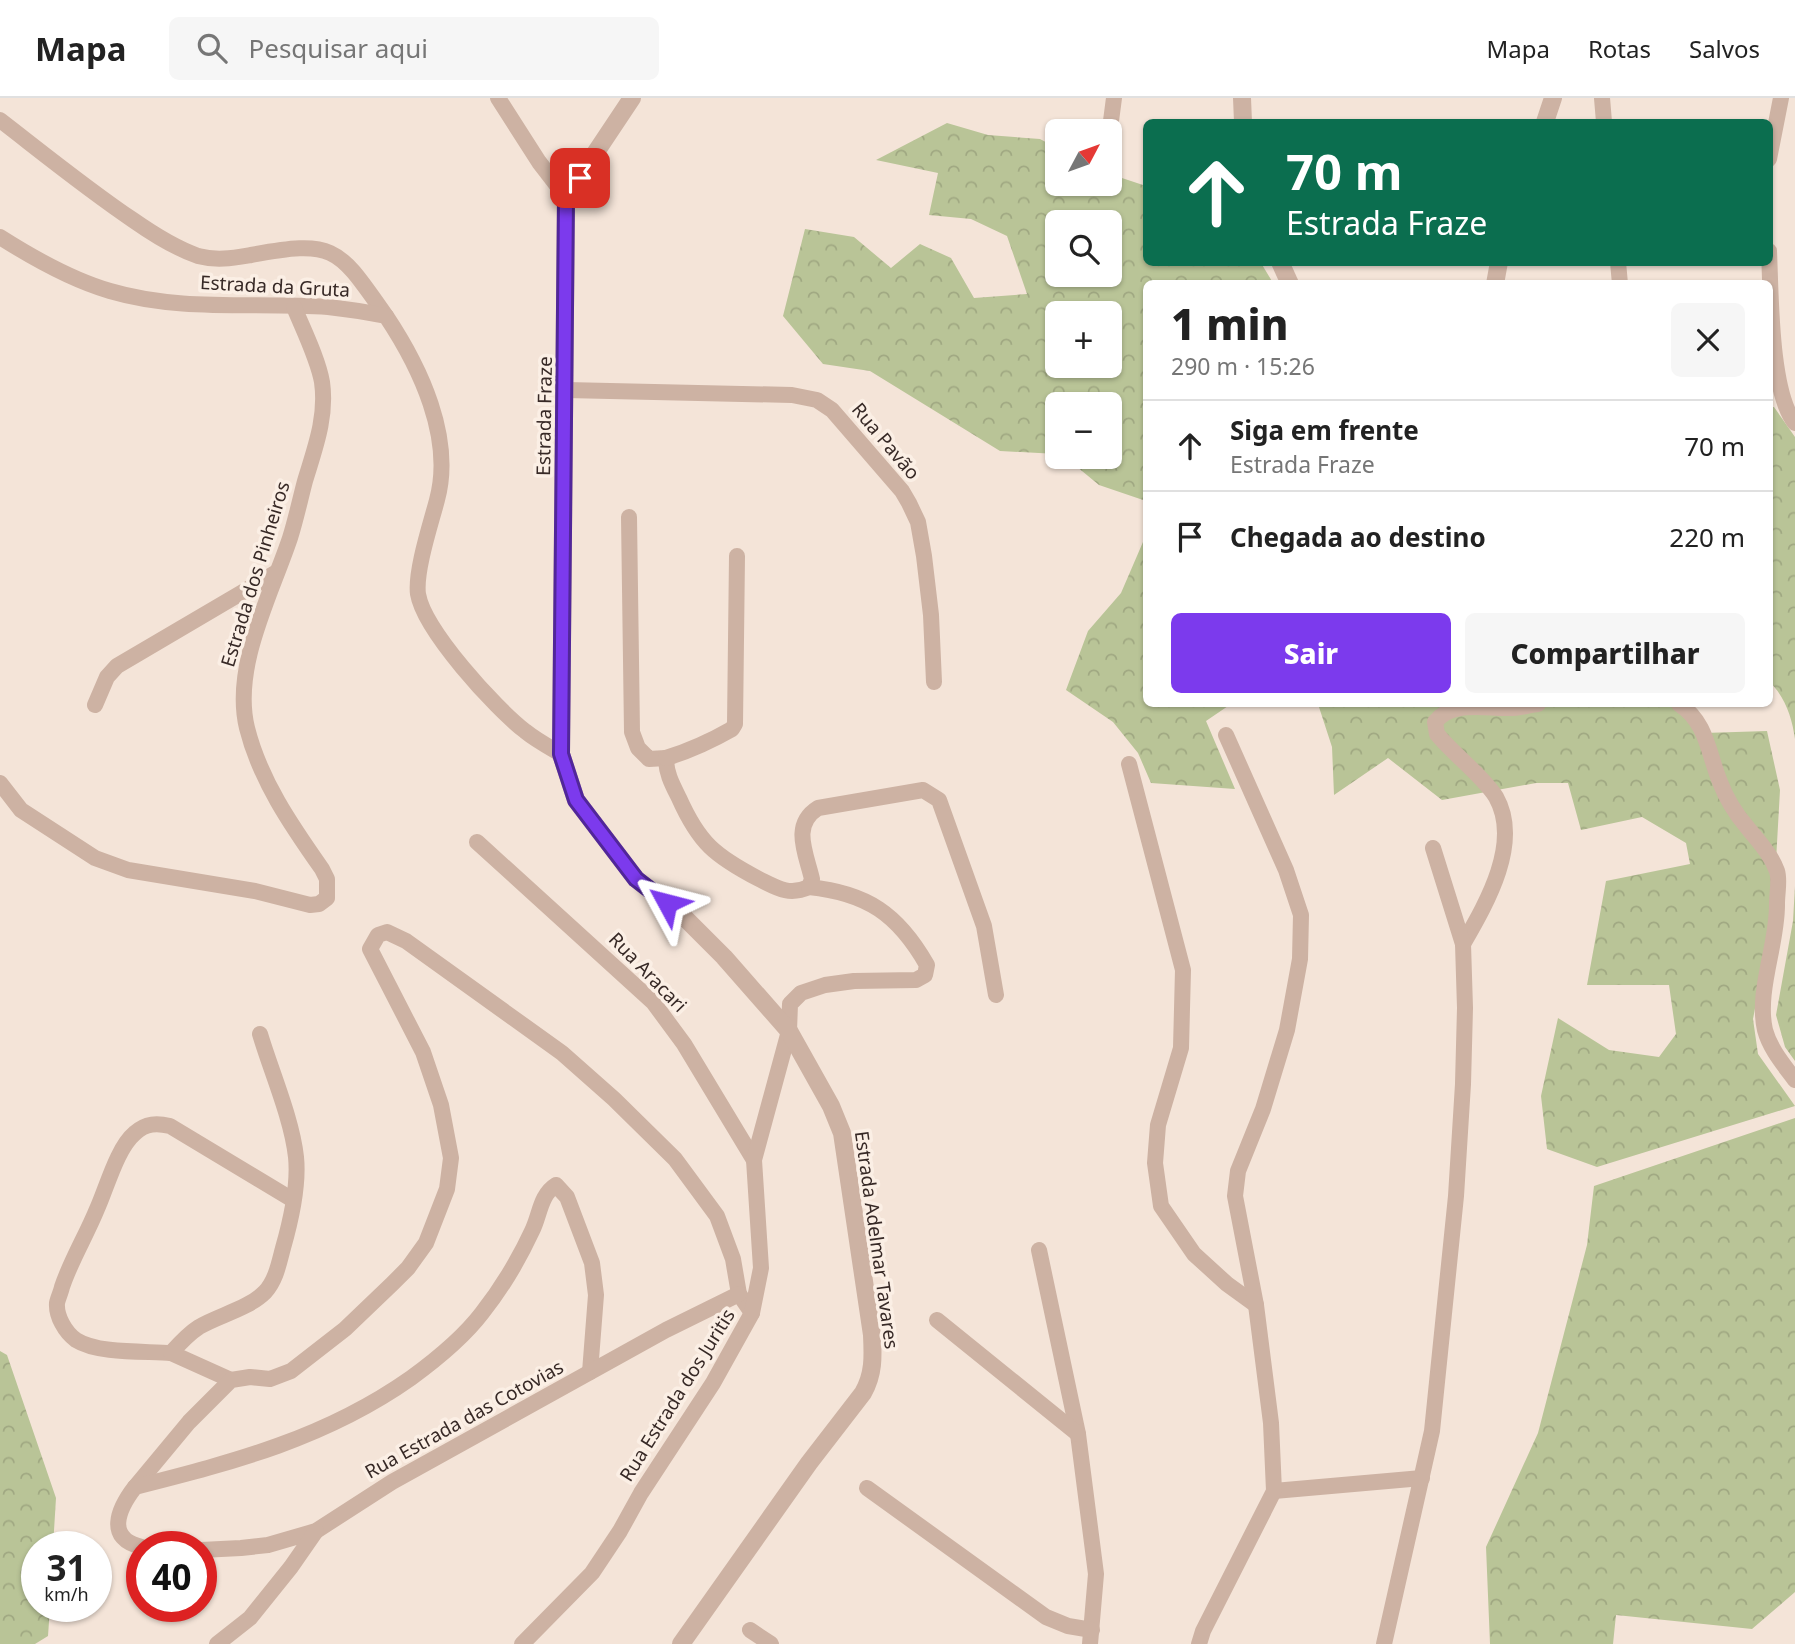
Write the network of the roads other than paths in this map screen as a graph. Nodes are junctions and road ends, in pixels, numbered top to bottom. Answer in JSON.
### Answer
{"nodes":[{"id":1,"x":498,"y":98,"type":"edge"},
{"id":2,"x":632,"y":98,"type":"edge"},
{"id":3,"x":1114,"y":98,"type":"edge"},
{"id":4,"x":1241,"y":98,"type":"edge"},
{"id":5,"x":1553,"y":98,"type":"edge"},
{"id":6,"x":1602,"y":98,"type":"edge"},
{"id":7,"x":1781,"y":98,"type":"edge"},
{"id":8,"x":1111,"y":119,"type":"edge"},
{"id":9,"x":1242,"y":119,"type":"edge"},
{"id":10,"x":1546,"y":119,"type":"edge"},
{"id":11,"x":1604,"y":119,"type":"edge"},
{"id":12,"x":0,"y":120,"type":"edge"},
{"id":13,"x":1773,"y":139,"type":"edge"},
{"id":14,"x":566,"y":197,"type":"junction"},
{"id":15,"x":0,"y":237,"type":"edge"},
{"id":16,"x":294,"y":307,"type":"junction"},
{"id":17,"x":386,"y":316,"type":"junction"},
{"id":18,"x":1773,"y":325,"type":"edge"},
{"id":19,"x":566,"y":390,"type":"junction"},
{"id":20,"x":1795,"y":424,"type":"edge"},
{"id":21,"x":629,"y":517,"type":"dead end"},
{"id":22,"x":737,"y":556,"type":"dead end"},
{"id":23,"x":277,"y":572,"type":"junction"},
{"id":24,"x":934,"y":682,"type":"dead end"},
{"id":25,"x":95,"y":705,"type":"dead end"},
{"id":26,"x":1520,"y":707,"type":"edge"},
{"id":27,"x":1684,"y":707,"type":"edge"},
{"id":28,"x":1226,"y":734,"type":"dead end"},
{"id":29,"x":561,"y":754,"type":"junction"},
{"id":30,"x":666,"y":758,"type":"junction"},
{"id":31,"x":1129,"y":764,"type":"dead end"},
{"id":32,"x":0,"y":783,"type":"edge"},
{"id":33,"x":477,"y":842,"type":"dead end"},
{"id":34,"x":1433,"y":848,"type":"dead end"},
{"id":35,"x":809,"y":887,"type":"junction"},
{"id":36,"x":1463,"y":944,"type":"junction"},
{"id":37,"x":996,"y":995,"type":"dead end"},
{"id":38,"x":789,"y":1031,"type":"junction"},
{"id":39,"x":260,"y":1034,"type":"dead end"},
{"id":40,"x":1795,"y":1080,"type":"edge"},
{"id":41,"x":754,"y":1160,"type":"junction"},
{"id":42,"x":293,"y":1200,"type":"junction"},
{"id":43,"x":1039,"y":1250,"type":"dead end"},
{"id":44,"x":739,"y":1294,"type":"junction"},
{"id":45,"x":1256,"y":1305,"type":"junction"},
{"id":46,"x":752,"y":1313,"type":"junction"},
{"id":47,"x":936,"y":1320,"type":"dead end"},
{"id":48,"x":171,"y":1353,"type":"junction"},
{"id":49,"x":590,"y":1372,"type":"junction"},
{"id":50,"x":231,"y":1380,"type":"junction"},
{"id":51,"x":1078,"y":1434,"type":"junction"},
{"id":52,"x":1422,"y":1478,"type":"junction"},
{"id":53,"x":135,"y":1488,"type":"junction"},
{"id":54,"x":867,"y":1488,"type":"dead end"},
{"id":55,"x":1274,"y":1491,"type":"junction"},
{"id":56,"x":316,"y":1531,"type":"junction"},
{"id":57,"x":126,"y":1541,"type":"edge"},
{"id":58,"x":217,"y":1549,"type":"edge"},
{"id":59,"x":750,"y":1630,"type":"dead end"},
{"id":60,"x":1091,"y":1637,"type":"edge"},
{"id":61,"x":217,"y":1644,"type":"edge"},
{"id":62,"x":522,"y":1644,"type":"edge"},
{"id":63,"x":681,"y":1644,"type":"edge"},
{"id":64,"x":771,"y":1644,"type":"edge"},
{"id":65,"x":1199,"y":1644,"type":"edge"},
{"id":66,"x":1384,"y":1644,"type":"edge"}],
"edges":[{"from":1,"to":14,"type":"street"},
{"from":2,"to":14,"type":"street"},
{"from":3,"to":8,"type":"street"},
{"from":4,"to":9,"type":"street"},
{"from":5,"to":10,"type":"street"},
{"from":6,"to":11,"type":"street"},
{"from":7,"to":13,"type":"street"},
{"from":12,"to":17,"type":"street"},
{"from":14,"to":19,"type":"street","name":"Estrada Fraze"},
{"from":15,"to":16,"type":"street","name":"Estrada da Gruta"},
{"from":16,"to":17,"type":"street","name":"Estrada da Gruta"},
{"from":16,"to":23,"type":"street","name":"Estrada dos Pinheiros"},
{"from":17,"to":29,"type":"street"},
{"from":18,"to":20,"type":"street"},
{"from":19,"to":24,"type":"street","name":"Rua Pavão"},
{"from":19,"to":29,"type":"street","name":"Estrada Fraze"},
{"from":21,"to":30,"type":"street"},
{"from":22,"to":30,"type":"street"},
{"from":23,"to":25,"type":"street"},
{"from":23,"to":32,"type":"street","name":"Estrada dos Pinheiros"},
{"from":26,"to":36,"type":"street"},
{"from":27,"to":40,"type":"street"},
{"from":28,"to":45,"type":"street"},
{"from":29,"to":38,"type":"street","name":"Estrada Adelmar Tavares"},
{"from":30,"to":35,"type":"street"},
{"from":31,"to":45,"type":"street"},
{"from":33,"to":41,"type":"street","name":"Rua Aracari"},
{"from":34,"to":36,"type":"street"},
{"from":35,"to":37,"type":"street"},
{"from":35,"to":38,"type":"street","name":"Rua Estrada dos Juritis"},
{"from":36,"to":52,"type":"street"},
{"from":38,"to":41,"type":"street","name":"Rua Estrada dos Juritis"},
{"from":38,"to":63,"type":"street","name":"Estrada Adelmar Tavares"},
{"from":39,"to":42,"type":"street"},
{"from":41,"to":46,"type":"street","name":"Rua Estrada dos Juritis"},
{"from":42,"to":48,"type":"street"},
{"from":42,"to":48,"type":"street"},
{"from":43,"to":51,"type":"street"},
{"from":44,"to":46,"type":"street"},
{"from":44,"to":49,"type":"street","name":"Rua Estrada das Cotovias"},
{"from":44,"to":50,"type":"street"},
{"from":45,"to":55,"type":"street"},
{"from":46,"to":62,"type":"street","name":"Rua Estrada dos Juritis"},
{"from":47,"to":51,"type":"street"},
{"from":48,"to":50,"type":"street"},
{"from":49,"to":53,"type":"street"},
{"from":49,"to":56,"type":"street","name":"Rua Estrada das Cotovias"},
{"from":50,"to":53,"type":"street"},
{"from":51,"to":60,"type":"street"},
{"from":52,"to":55,"type":"street"},
{"from":52,"to":66,"type":"street"},
{"from":53,"to":57,"type":"street"},
{"from":54,"to":60,"type":"street"},
{"from":55,"to":65,"type":"street"},
{"from":56,"to":58,"type":"street","name":"Rua Estrada das Cotovias"},
{"from":56,"to":61,"type":"street"},
{"from":59,"to":64,"type":"street"}]}
